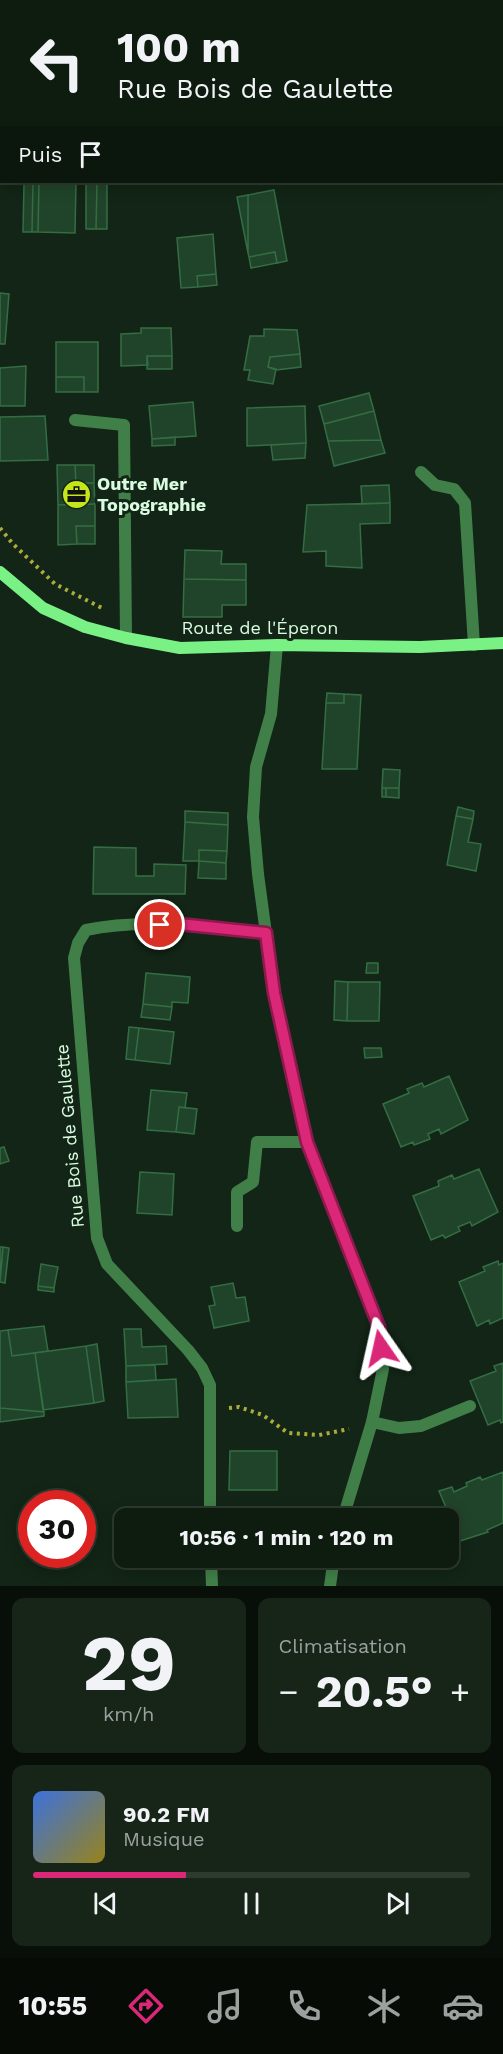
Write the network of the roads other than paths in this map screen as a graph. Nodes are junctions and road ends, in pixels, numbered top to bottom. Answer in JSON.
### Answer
{"nodes":[{"id":1,"x":75,"y":420,"type":"dead end"},
{"id":2,"x":421,"y":472,"type":"dead end"},
{"id":3,"x":0,"y":572,"type":"edge"},
{"id":4,"x":126,"y":638,"type":"junction"},
{"id":5,"x":503,"y":644,"type":"edge"},
{"id":6,"x":277,"y":645,"type":"junction"},
{"id":7,"x":474,"y":645,"type":"junction"},
{"id":8,"x":266,"y":933,"type":"junction"},
{"id":9,"x":307,"y":1142,"type":"junction"},
{"id":10,"x":237,"y":1226,"type":"dead end"},
{"id":11,"x":470,"y":1406,"type":"dead end"},
{"id":12,"x":372,"y":1422,"type":"junction"},
{"id":13,"x":210,"y":1508,"type":"edge"},
{"id":14,"x":347,"y":1508,"type":"edge"},
{"id":15,"x":211,"y":1568,"type":"edge"},
{"id":16,"x":332,"y":1568,"type":"edge"},
{"id":17,"x":212,"y":1586,"type":"edge"},
{"id":18,"x":330,"y":1586,"type":"edge"}],
"edges":[{"from":1,"to":4,"type":"street"},
{"from":2,"to":7,"type":"street"},
{"from":3,"to":4,"type":"main road","name":"Route de l'Éperon"},
{"from":4,"to":6,"type":"main road","name":"Route de l'Éperon"},
{"from":5,"to":7,"type":"main road","name":"Route de l'Éperon"},
{"from":6,"to":7,"type":"main road","name":"Route de l'Éperon"},
{"from":6,"to":8,"type":"street"},
{"from":8,"to":9,"type":"street"},
{"from":8,"to":13,"type":"street","name":"Rue Bois de Gaulette"},
{"from":9,"to":10,"type":"street"},
{"from":9,"to":12,"type":"street"},
{"from":11,"to":12,"type":"street"},
{"from":12,"to":14,"type":"street"},
{"from":15,"to":17,"type":"street"},
{"from":16,"to":18,"type":"street"}]}
